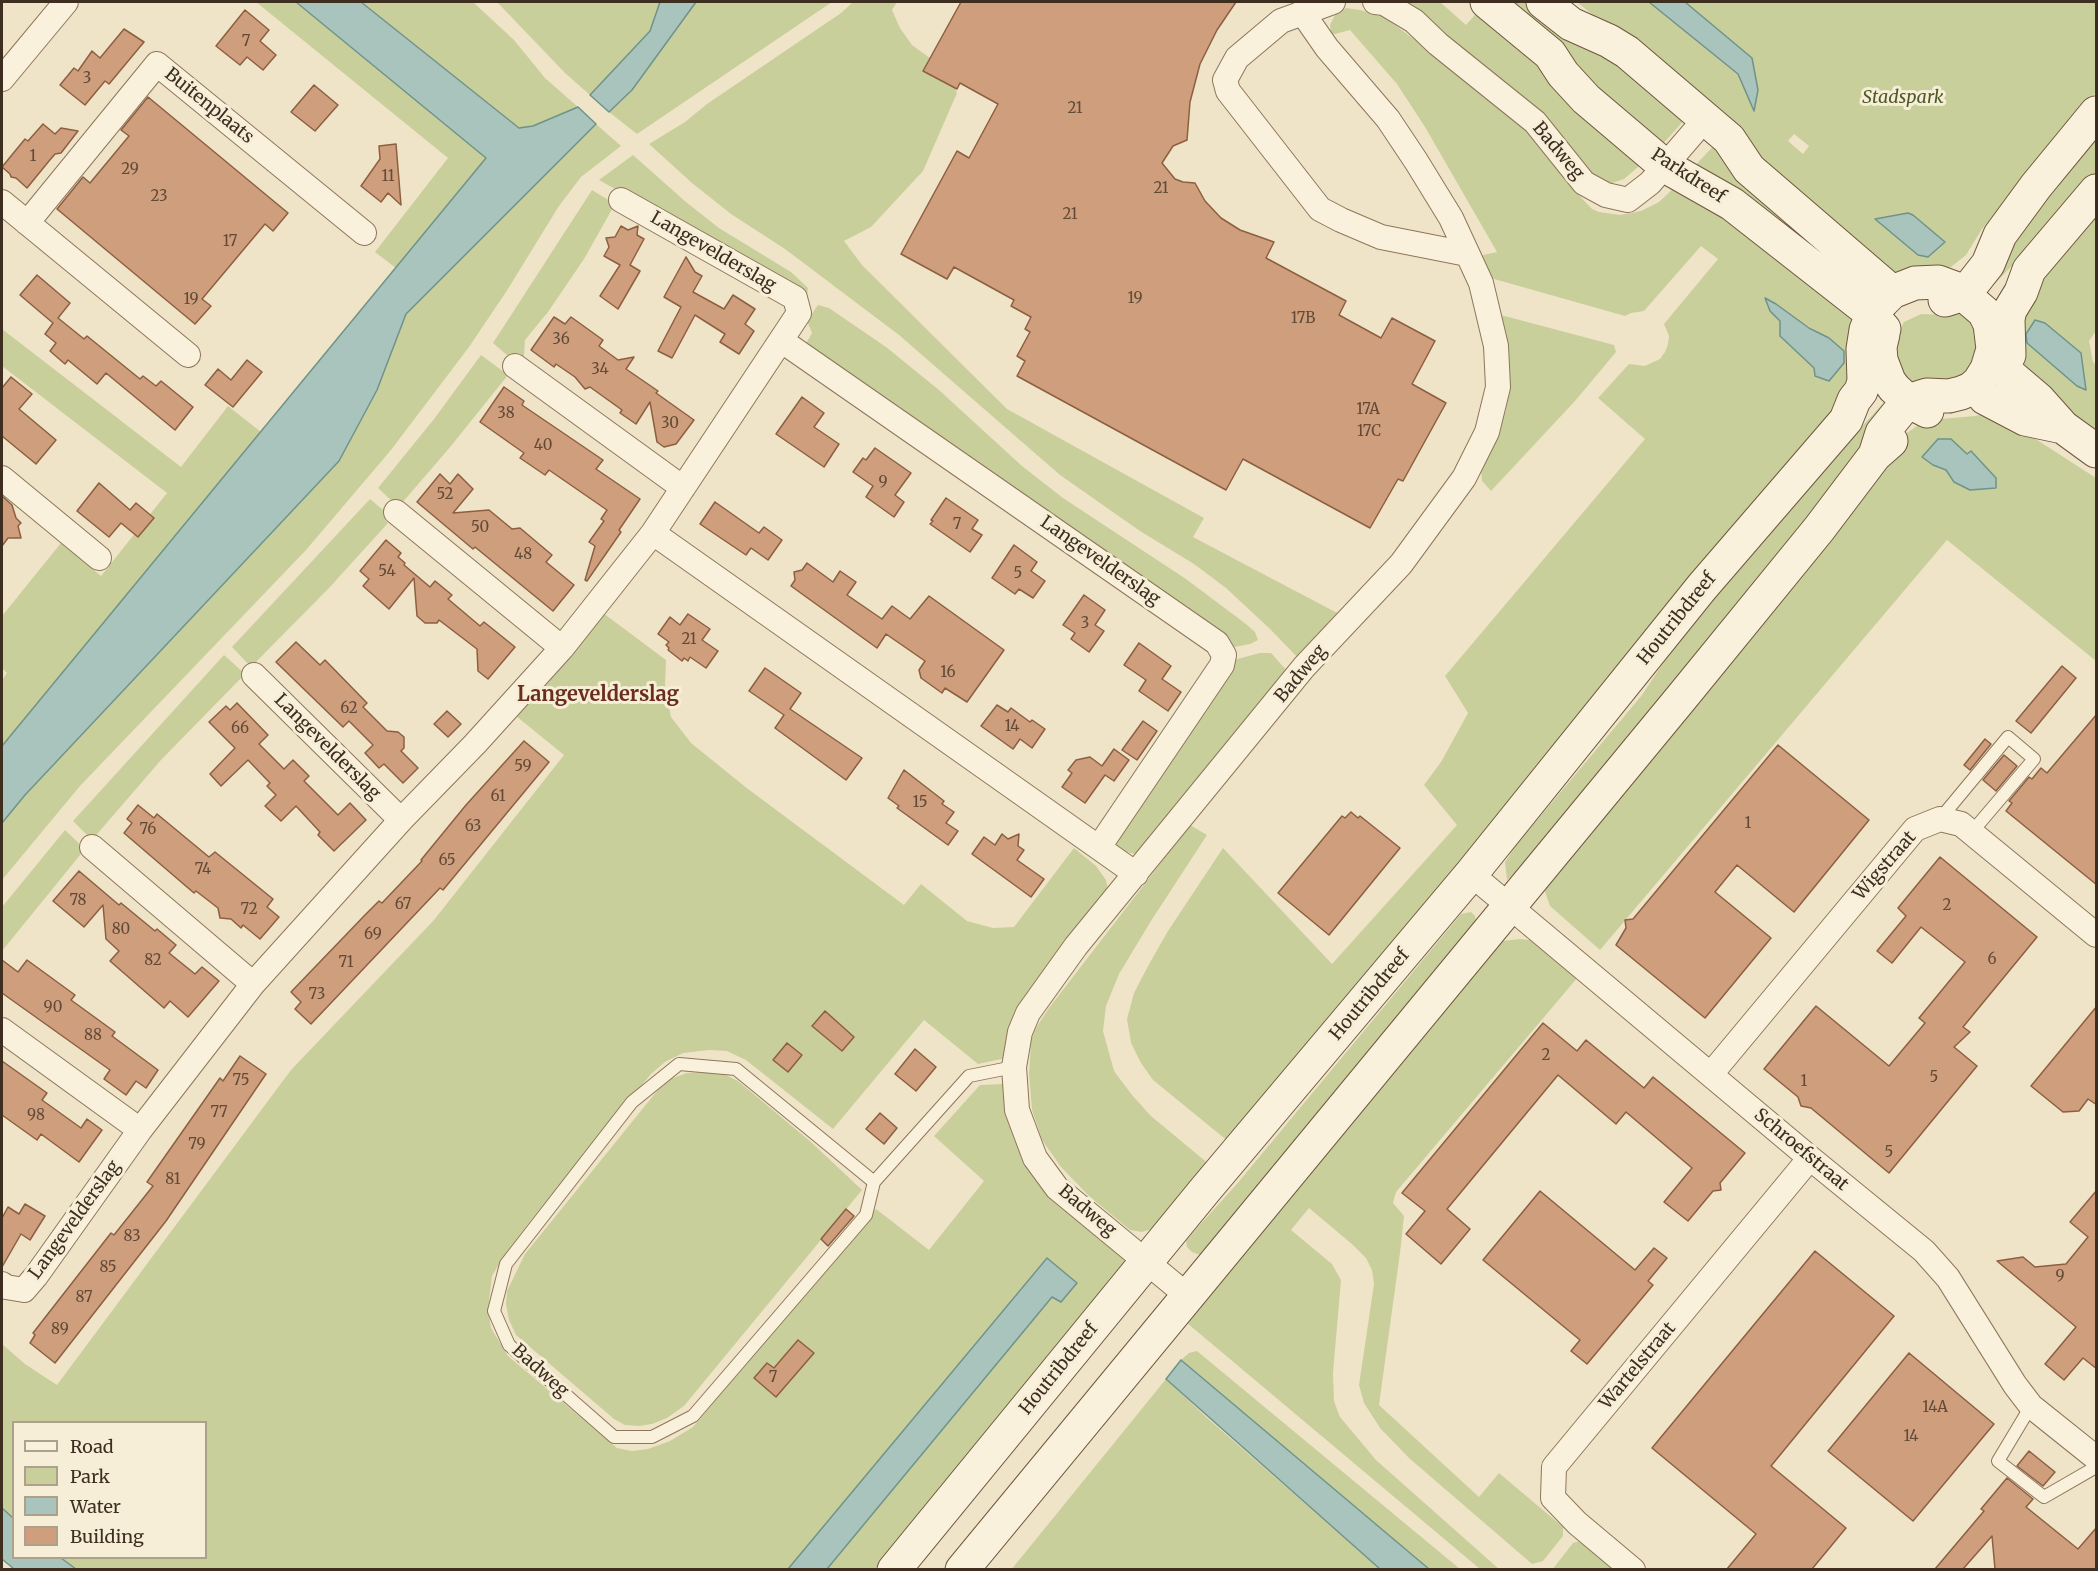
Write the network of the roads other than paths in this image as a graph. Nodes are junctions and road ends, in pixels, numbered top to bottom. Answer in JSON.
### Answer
{"nodes":[{"id":1,"x":66,"y":2,"type":"edge"},
{"id":2,"x":1333,"y":2,"type":"edge"},
{"id":3,"x":1375,"y":2,"type":"edge"},
{"id":4,"x":1488,"y":2,"type":"edge"},
{"id":5,"x":1543,"y":2,"type":"edge"},
{"id":6,"x":1302,"y":12,"type":"junction"},
{"id":7,"x":2,"y":79,"type":"edge"},
{"id":8,"x":2097,"y":113,"type":"edge"},
{"id":9,"x":1706,"y":118,"type":"junction"},
{"id":10,"x":1665,"y":166,"type":"junction"},
{"id":11,"x":2097,"y":191,"type":"edge"},
{"id":12,"x":621,"y":200,"type":"dead end"},
{"id":13,"x":2,"y":202,"type":"edge"},
{"id":14,"x":27,"y":223,"type":"junction"},
{"id":15,"x":364,"y":232,"type":"dead end"},
{"id":16,"x":1467,"y":254,"type":"junction"},
{"id":17,"x":1976,"y":303,"type":"junction"},
{"id":18,"x":1883,"y":312,"type":"junction"},
{"id":19,"x":782,"y":341,"type":"junction"},
{"id":20,"x":188,"y":355,"type":"dead end"},
{"id":21,"x":1998,"y":365,"type":"junction"},
{"id":22,"x":515,"y":366,"type":"dead end"},
{"id":23,"x":1896,"y":390,"type":"junction"},
{"id":24,"x":1985,"y":398,"type":"junction"},
{"id":25,"x":2063,"y":427,"type":"junction"},
{"id":26,"x":2097,"y":451,"type":"edge"},
{"id":27,"x":2,"y":478,"type":"edge"},
{"id":28,"x":683,"y":488,"type":"junction"},
{"id":29,"x":396,"y":512,"type":"dead end"},
{"id":30,"x":653,"y":533,"type":"junction"},
{"id":31,"x":99,"y":558,"type":"dead end"},
{"id":32,"x":562,"y":648,"type":"junction"},
{"id":33,"x":254,"y":675,"type":"dead end"},
{"id":34,"x":1940,"y":819,"type":"junction"},
{"id":35,"x":400,"y":820,"type":"junction"},
{"id":36,"x":1971,"y":833,"type":"junction"},
{"id":37,"x":92,"y":847,"type":"dead end"},
{"id":38,"x":1100,"y":848,"type":"junction"},
{"id":39,"x":1136,"y":874,"type":"junction"},
{"id":40,"x":1471,"y":874,"type":"junction"},
{"id":41,"x":1509,"y":907,"type":"junction"},
{"id":42,"x":2097,"y":935,"type":"edge"},
{"id":43,"x":253,"y":984,"type":"junction"},
{"id":44,"x":2,"y":1030,"type":"edge"},
{"id":45,"x":1014,"y":1067,"type":"junction"},
{"id":46,"x":1711,"y":1074,"type":"junction"},
{"id":47,"x":140,"y":1130,"type":"junction"},
{"id":48,"x":1810,"y":1158,"type":"junction"},
{"id":49,"x":874,"y":1182,"type":"junction"},
{"id":50,"x":1148,"y":1261,"type":"junction"},
{"id":51,"x":2,"y":1284,"type":"edge"},
{"id":52,"x":1189,"y":1297,"type":"junction"},
{"id":53,"x":2031,"y":1406,"type":"junction"},
{"id":54,"x":2097,"y":1458,"type":"edge"},
{"id":55,"x":2097,"y":1467,"type":"edge"},
{"id":56,"x":894,"y":1569,"type":"edge"},
{"id":57,"x":962,"y":1569,"type":"edge"},
{"id":58,"x":1634,"y":1569,"type":"edge"}],
"edges":[{"from":1,"to":7,"type":"street"},
{"from":2,"to":6,"type":"street"},
{"from":3,"to":10,"type":"street","name":"Badweg"},
{"from":4,"to":10,"type":"main road","name":"Parkdreef"},
{"from":5,"to":9,"type":"main road"},
{"from":6,"to":16,"type":"street","name":"Badweg"},
{"from":6,"to":16,"type":"street"},
{"from":8,"to":17,"type":"main road"},
{"from":9,"to":10,"type":"street","name":"Badweg"},
{"from":9,"to":18,"type":"main road"},
{"from":10,"to":18,"type":"main road","name":"Parkdreef"},
{"from":11,"to":17,"type":"main road"},
{"from":12,"to":19,"type":"street","name":"Langevelderslag"},
{"from":13,"to":14,"type":"street"},
{"from":14,"to":15,"type":"street","name":"Buitenplaats"},
{"from":14,"to":20,"type":"street"},
{"from":16,"to":39,"type":"street","name":"Badweg"},
{"from":17,"to":18,"type":"main road"},
{"from":17,"to":21,"type":"main road"},
{"from":18,"to":23,"type":"main road"},
{"from":19,"to":28,"type":"street","name":"Langevelderslag"},
{"from":19,"to":38,"type":"street","name":"Langevelderslag"},
{"from":21,"to":23,"type":"main road"},
{"from":21,"to":24,"type":"main road"},
{"from":21,"to":25,"type":"main road"},
{"from":22,"to":28,"type":"street"},
{"from":23,"to":24,"type":"main road"},
{"from":23,"to":40,"type":"main road","name":"Houtribdreef"},
{"from":23,"to":41,"type":"main road"},
{"from":24,"to":25,"type":"main road"},
{"from":25,"to":26,"type":"main road"},
{"from":27,"to":31,"type":"street"},
{"from":28,"to":30,"type":"street","name":"Langevelderslag"},
{"from":29,"to":32,"type":"street"},
{"from":30,"to":32,"type":"street","name":"Langevelderslag"},
{"from":30,"to":38,"type":"street"},
{"from":32,"to":35,"type":"street","name":"Langevelderslag"},
{"from":33,"to":35,"type":"street","name":"Langevelderslag"},
{"from":34,"to":36,"type":"street"},
{"from":34,"to":36,"type":"lane"},
{"from":34,"to":46,"type":"street","name":"Wigstraat"},
{"from":35,"to":43,"type":"street","name":"Langevelderslag"},
{"from":36,"to":42,"type":"street"},
{"from":37,"to":43,"type":"street"},
{"from":38,"to":39,"type":"street"},
{"from":39,"to":45,"type":"street","name":"Badweg"},
{"from":40,"to":41,"type":"street","name":"Schroefstraat"},
{"from":40,"to":50,"type":"main road","name":"Houtribdreef"},
{"from":41,"to":46,"type":"street","name":"Schroefstraat"},
{"from":41,"to":52,"type":"main road"},
{"from":43,"to":47,"type":"street","name":"Langevelderslag"},
{"from":44,"to":47,"type":"street"},
{"from":45,"to":49,"type":"lane","name":"Badweg"},
{"from":45,"to":50,"type":"street","name":"Badweg"},
{"from":46,"to":48,"type":"street","name":"Schroefstraat"},
{"from":47,"to":51,"type":"street","name":"Langevelderslag"},
{"from":48,"to":53,"type":"street","name":"Schroefstraat"},
{"from":48,"to":58,"type":"street","name":"Wartelstraat"},
{"from":49,"to":49,"type":"lane","name":"Badweg"},
{"from":50,"to":52,"type":"street","name":"Badweg"},
{"from":50,"to":56,"type":"main road","name":"Houtribdreef"},
{"from":52,"to":57,"type":"main road"},
{"from":53,"to":54,"type":"street","name":"Schroefstraat"},
{"from":53,"to":55,"type":"lane"}]}
